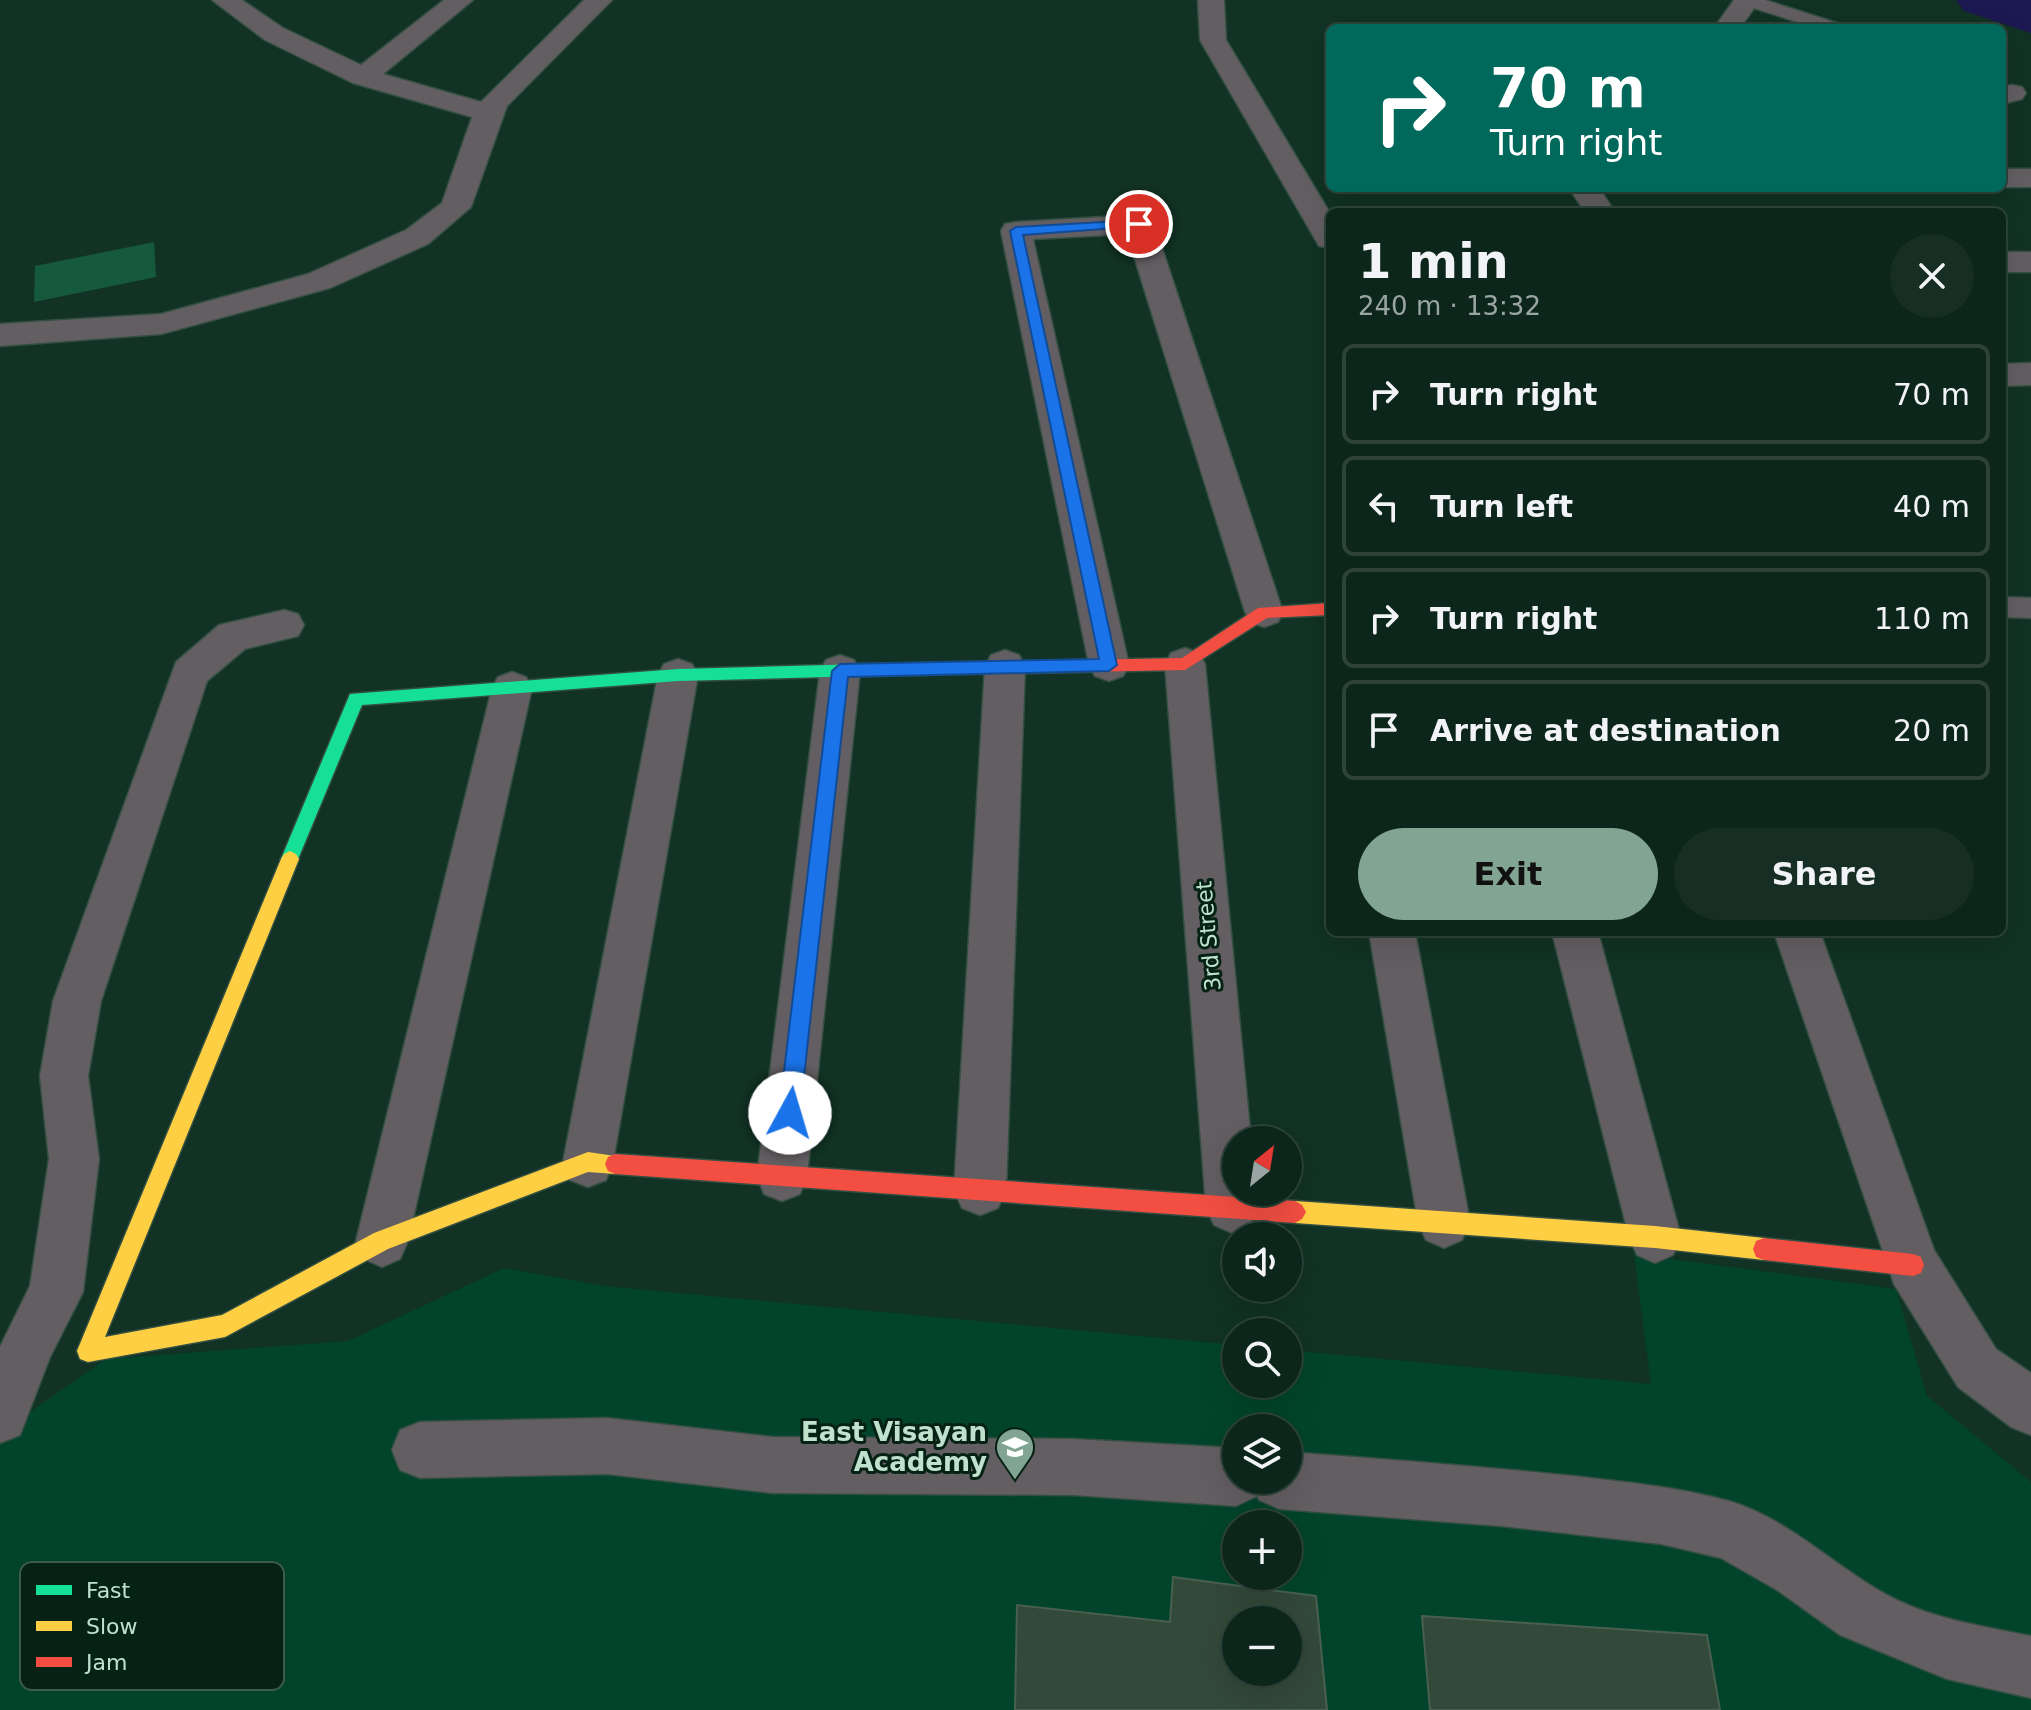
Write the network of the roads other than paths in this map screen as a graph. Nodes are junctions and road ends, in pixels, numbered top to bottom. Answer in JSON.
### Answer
{"nodes":[{"id":1,"x":225,"y":0,"type":"edge"},
{"id":2,"x":460,"y":0,"type":"edge"},
{"id":3,"x":599,"y":0,"type":"edge"},
{"id":4,"x":1211,"y":0,"type":"edge"},
{"id":5,"x":1747,"y":0,"type":"edge"},
{"id":6,"x":1730,"y":24,"type":"edge"},
{"id":7,"x":1822,"y":24,"type":"edge"},
{"id":8,"x":363,"y":77,"type":"junction"},
{"id":9,"x":488,"y":113,"type":"junction"},
{"id":10,"x":2006,"y":178,"type":"edge"},
{"id":11,"x":2031,"y":178,"type":"edge"},
{"id":12,"x":1326,"y":232,"type":"edge"},
{"id":13,"x":2006,"y":262,"type":"edge"},
{"id":14,"x":2031,"y":262,"type":"edge"},
{"id":15,"x":0,"y":335,"type":"edge"},
{"id":16,"x":2031,"y":374,"type":"edge"},
{"id":17,"x":2006,"y":375,"type":"edge"},
{"id":18,"x":2006,"y":607,"type":"edge"},
{"id":19,"x":2031,"y":608,"type":"edge"},
{"id":20,"x":1326,"y":609,"type":"edge"},
{"id":21,"x":1264,"y":612,"type":"junction"},
{"id":22,"x":284,"y":625,"type":"dead end"},
{"id":23,"x":1185,"y":664,"type":"junction"},
{"id":24,"x":1109,"y":665,"type":"junction"},
{"id":25,"x":1005,"y":666,"type":"junction"},
{"id":26,"x":840,"y":671,"type":"junction"},
{"id":27,"x":678,"y":675,"type":"junction"},
{"id":28,"x":512,"y":688,"type":"junction"},
{"id":29,"x":1393,"y":936,"type":"edge"},
{"id":30,"x":1576,"y":936,"type":"edge"},
{"id":31,"x":1798,"y":936,"type":"edge"},
{"id":32,"x":588,"y":1162,"type":"junction"},
{"id":33,"x":782,"y":1176,"type":"junction"},
{"id":34,"x":980,"y":1190,"type":"junction"},
{"id":35,"x":1232,"y":1207,"type":"junction"},
{"id":36,"x":1444,"y":1222,"type":"junction"},
{"id":37,"x":1655,"y":1237,"type":"junction"},
{"id":38,"x":382,"y":1241,"type":"junction"},
{"id":39,"x":1913,"y":1265,"type":"junction"},
{"id":40,"x":2031,"y":1407,"type":"edge"},
{"id":41,"x":0,"y":1415,"type":"edge"},
{"id":42,"x":420,"y":1450,"type":"dead end"},
{"id":43,"x":1222,"y":1476,"type":"edge"},
{"id":44,"x":1302,"y":1482,"type":"edge"},
{"id":45,"x":2031,"y":1667,"type":"edge"}],
"edges":[{"from":1,"to":8,"type":"street"},
{"from":2,"to":8,"type":"street"},
{"from":3,"to":9,"type":"street"},
{"from":4,"to":12,"type":"street"},
{"from":5,"to":6,"type":"street"},
{"from":5,"to":7,"type":"lane"},
{"from":8,"to":9,"type":"street"},
{"from":9,"to":15,"type":"street"},
{"from":10,"to":11,"type":"street"},
{"from":13,"to":14,"type":"street"},
{"from":16,"to":17,"type":"street"},
{"from":18,"to":19,"type":"lane"},
{"from":20,"to":21,"type":"street"},
{"from":21,"to":23,"type":"street"},
{"from":21,"to":24,"type":"street"},
{"from":22,"to":41,"type":"street"},
{"from":23,"to":24,"type":"street"},
{"from":23,"to":35,"type":"street","name":"3rd Street"},
{"from":24,"to":25,"type":"street"},
{"from":25,"to":26,"type":"street"},
{"from":25,"to":34,"type":"street"},
{"from":26,"to":27,"type":"street"},
{"from":26,"to":33,"type":"street"},
{"from":27,"to":28,"type":"street"},
{"from":27,"to":32,"type":"street"},
{"from":28,"to":38,"type":"street"},
{"from":28,"to":38,"type":"street"},
{"from":29,"to":36,"type":"street"},
{"from":30,"to":37,"type":"street"},
{"from":31,"to":39,"type":"street"},
{"from":32,"to":33,"type":"street"},
{"from":32,"to":38,"type":"street"},
{"from":33,"to":34,"type":"street"},
{"from":34,"to":35,"type":"street"},
{"from":35,"to":36,"type":"street"},
{"from":36,"to":37,"type":"street"},
{"from":37,"to":39,"type":"street"},
{"from":39,"to":40,"type":"street"},
{"from":42,"to":43,"type":"street"},
{"from":44,"to":45,"type":"street"}]}
